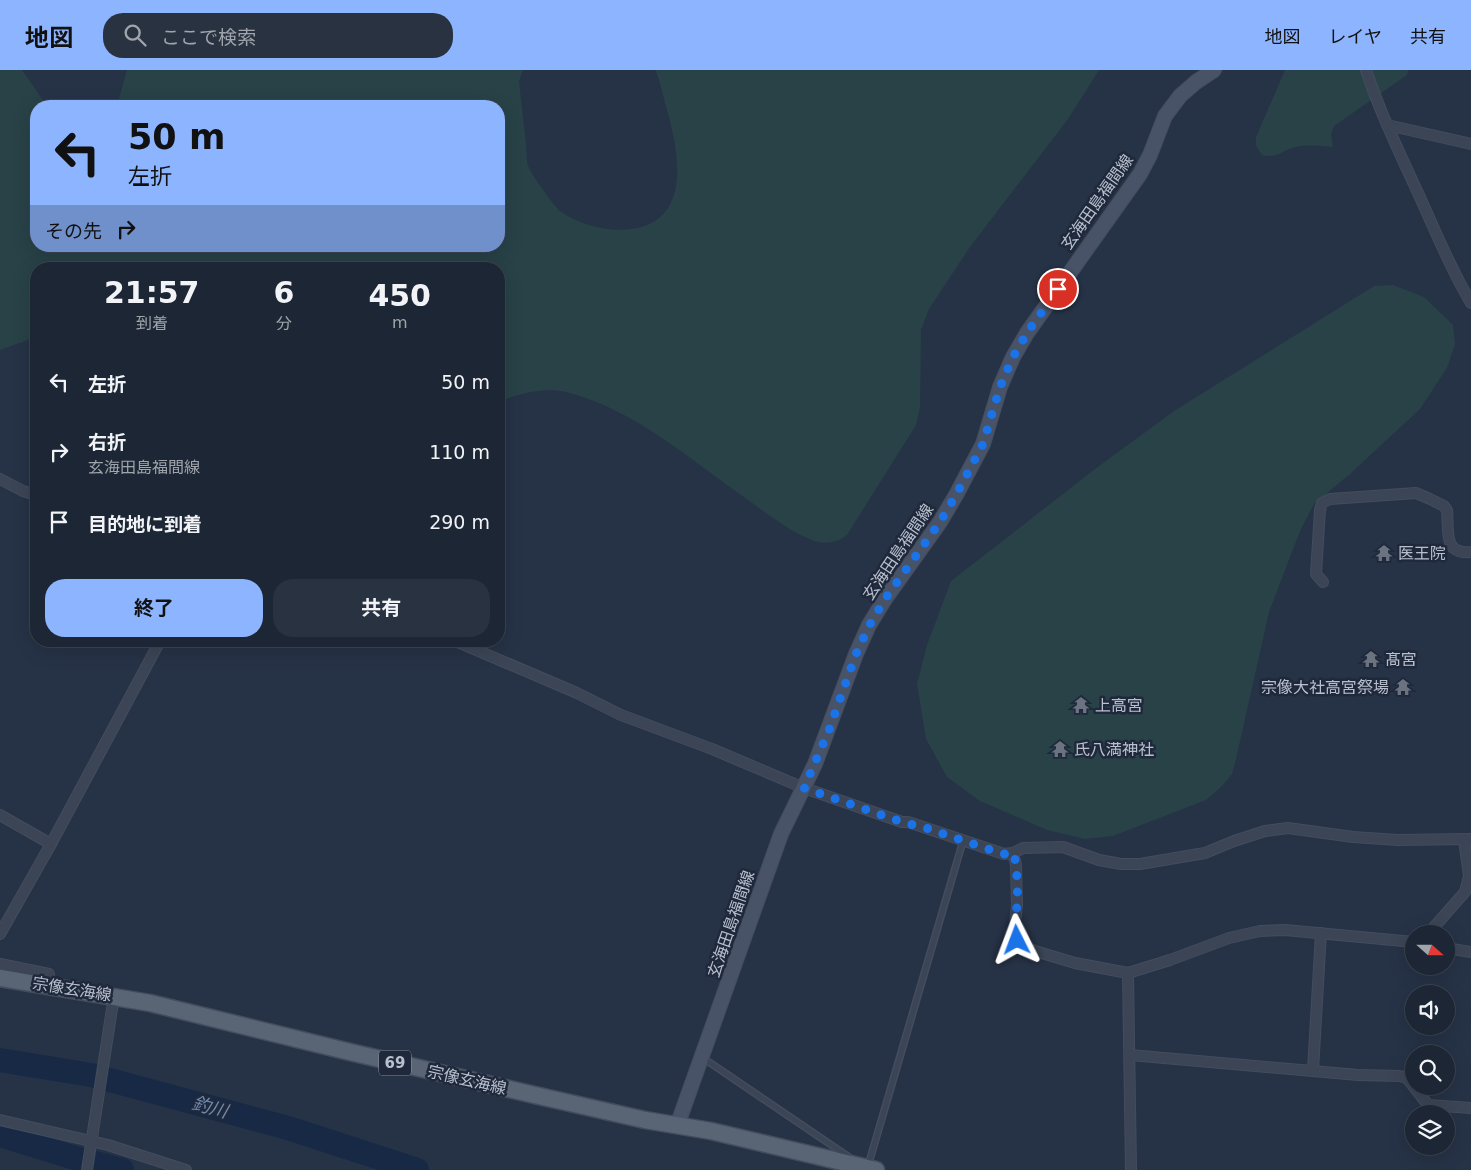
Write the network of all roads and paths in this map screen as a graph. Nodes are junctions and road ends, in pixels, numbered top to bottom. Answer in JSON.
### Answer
{"nodes":[{"id":1,"x":1214,"y":70,"type":"edge"},
{"id":2,"x":1366,"y":70,"type":"edge"},
{"id":3,"x":1387,"y":126,"type":"junction"},
{"id":4,"x":1471,"y":144,"type":"edge"},
{"id":5,"x":1471,"y":303,"type":"edge"},
{"id":6,"x":0,"y":479,"type":"edge"},
{"id":7,"x":30,"y":493,"type":"edge"},
{"id":8,"x":1471,"y":552,"type":"edge"},
{"id":9,"x":1323,"y":582,"type":"dead end"},
{"id":10,"x":157,"y":647,"type":"edge"},
{"id":11,"x":469,"y":647,"type":"edge"},
{"id":12,"x":804,"y":788,"type":"junction"},
{"id":13,"x":0,"y":815,"type":"edge"},
{"id":14,"x":963,"y":840,"type":"junction"},
{"id":15,"x":1468,"y":840,"type":"edge"},
{"id":16,"x":51,"y":844,"type":"junction"},
{"id":17,"x":1014,"y":853,"type":"junction"},
{"id":18,"x":1436,"y":925,"type":"edge"},
{"id":19,"x":1321,"y":933,"type":"junction"},
{"id":20,"x":0,"y":934,"type":"edge"},
{"id":21,"x":1405,"y":941,"type":"edge"},
{"id":22,"x":1455,"y":949,"type":"edge"},
{"id":23,"x":1471,"y":952,"type":"edge"},
{"id":24,"x":0,"y":964,"type":"edge"},
{"id":25,"x":1128,"y":973,"type":"junction"},
{"id":26,"x":0,"y":978,"type":"edge"},
{"id":27,"x":48,"y":985,"type":"junction"},
{"id":28,"x":113,"y":1003,"type":"junction"},
{"id":29,"x":1130,"y":1055,"type":"junction"},
{"id":30,"x":703,"y":1057,"type":"junction"},
{"id":31,"x":1314,"y":1070,"type":"junction"},
{"id":32,"x":1471,"y":1108,"type":"edge"},
{"id":33,"x":0,"y":1120,"type":"edge"},
{"id":34,"x":677,"y":1126,"type":"junction"},
{"id":35,"x":92,"y":1142,"type":"junction"},
{"id":36,"x":869,"y":1168,"type":"edge"},
{"id":37,"x":88,"y":1170,"type":"edge"},
{"id":38,"x":186,"y":1170,"type":"edge"},
{"id":39,"x":1131,"y":1170,"type":"edge"}],
"edges":[{"from":1,"to":12,"type":"main road","name":"玄海田島福間線"},
{"from":2,"to":3,"type":"street"},
{"from":3,"to":4,"type":"street"},
{"from":3,"to":5,"type":"street"},
{"from":6,"to":7,"type":"street"},
{"from":8,"to":9,"type":"street"},
{"from":10,"to":16,"type":"street"},
{"from":11,"to":12,"type":"street"},
{"from":12,"to":14,"type":"street"},
{"from":12,"to":30,"type":"main road","name":"玄海田島福間線"},
{"from":13,"to":16,"type":"street"},
{"from":14,"to":17,"type":"street"},
{"from":14,"to":36,"type":"lane"},
{"from":15,"to":17,"type":"street"},
{"from":15,"to":18,"type":"street"},
{"from":16,"to":20,"type":"street"},
{"from":17,"to":25,"type":"street"},
{"from":19,"to":21,"type":"street"},
{"from":19,"to":25,"type":"street"},
{"from":19,"to":31,"type":"street"},
{"from":22,"to":23,"type":"street"},
{"from":24,"to":27,"type":"street"},
{"from":25,"to":29,"type":"street"},
{"from":26,"to":27,"type":"main road","name":"宗像玄海線","number":"69"},
{"from":27,"to":28,"type":"main road","name":"宗像玄海線","number":"69"},
{"from":28,"to":34,"type":"main road","name":"宗像玄海線","number":"69"},
{"from":28,"to":35,"type":"street"},
{"from":29,"to":31,"type":"street"},
{"from":29,"to":39,"type":"street"},
{"from":30,"to":34,"type":"main road","name":"玄海田島福間線"},
{"from":30,"to":36,"type":"lane"},
{"from":31,"to":32,"type":"street"},
{"from":33,"to":35,"type":"street"},
{"from":34,"to":36,"type":"main road","name":"宗像玄海線","number":"69"},
{"from":35,"to":37,"type":"street"},
{"from":35,"to":38,"type":"street"}]}
